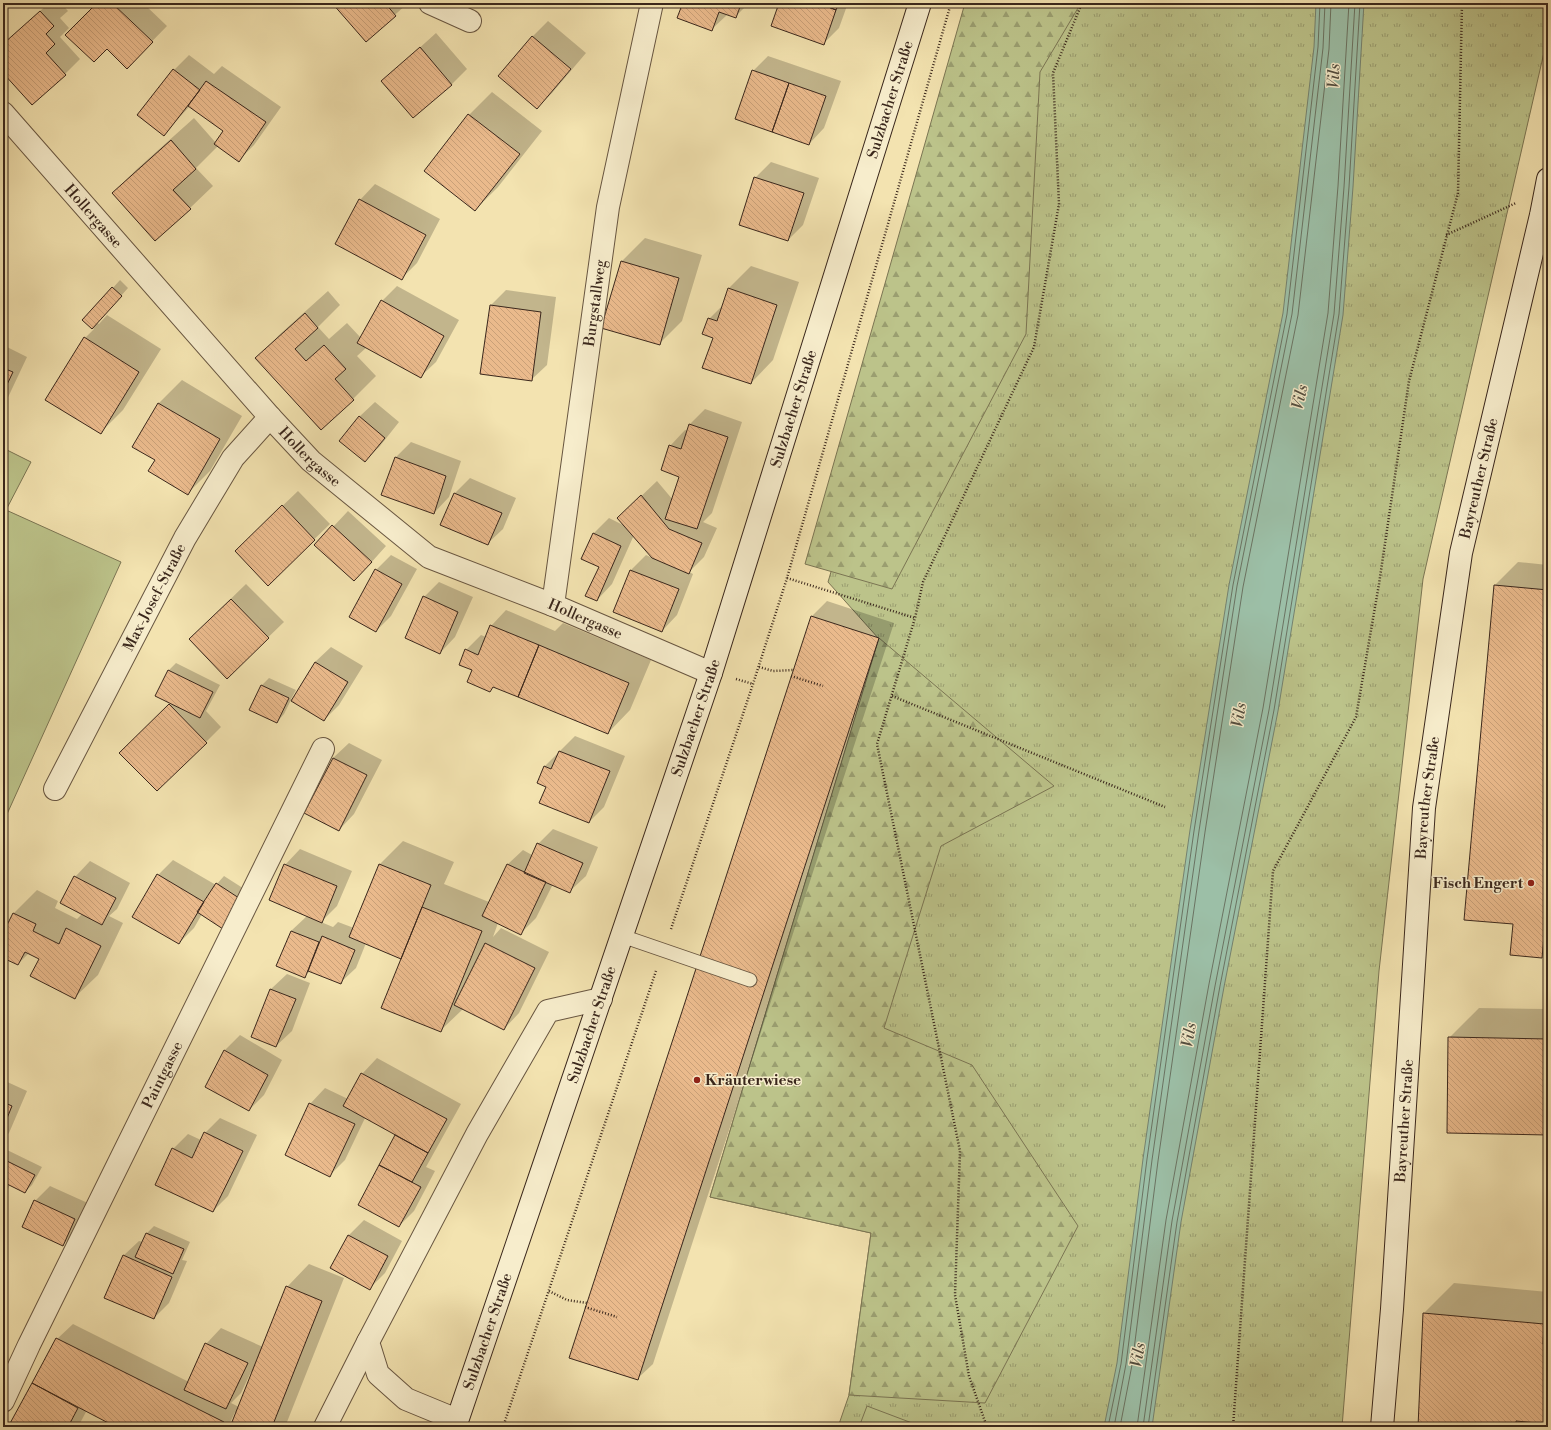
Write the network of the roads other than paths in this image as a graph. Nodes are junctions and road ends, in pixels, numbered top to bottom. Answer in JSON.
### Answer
{"nodes":[{"id":1,"x":430,"y":3,"type":"edge"},
{"id":2,"x":652,"y":3,"type":"edge"},
{"id":3,"x":920,"y":3,"type":"edge"},
{"id":4,"x":470,"y":21,"type":"dead end"},
{"id":5,"x":3,"y":113,"type":"edge"},
{"id":6,"x":1547,"y":184,"type":"edge"},
{"id":7,"x":1544,"y":214,"type":"edge"},
{"id":8,"x":270,"y":417,"type":"junction"},
{"id":9,"x":553,"y":606,"type":"junction"},
{"id":10,"x":711,"y":673,"type":"junction"},
{"id":11,"x":323,"y":749,"type":"dead end"},
{"id":12,"x":56,"y":789,"type":"dead end"},
{"id":13,"x":622,"y":936,"type":"junction"},
{"id":14,"x":750,"y":980,"type":"dead end"},
{"id":15,"x":601,"y":999,"type":"junction"},
{"id":16,"x":368,"y":1342,"type":"junction"},
{"id":17,"x":3,"y":1401,"type":"edge"},
{"id":18,"x":456,"y":1424,"type":"edge"},
{"id":19,"x":325,"y":1427,"type":"edge"},
{"id":20,"x":1382,"y":1427,"type":"edge"}],
"edges":[{"from":1,"to":4,"type":"street"},
{"from":2,"to":9,"type":"street","name":"Burgstallweg"},
{"from":3,"to":10,"type":"street","name":"Sulzbacher Straße"},
{"from":5,"to":8,"type":"street","name":"Hollergasse"},
{"from":6,"to":7,"type":"street","name":"Bayreuther Straße"},
{"from":7,"to":20,"type":"street","name":"Bayreuther Straße"},
{"from":8,"to":9,"type":"street","name":"Hollergasse"},
{"from":8,"to":12,"type":"street","name":"Max-Josef-Straße"},
{"from":9,"to":10,"type":"street","name":"Hollergasse"},
{"from":10,"to":13,"type":"street","name":"Sulzbacher Straße"},
{"from":11,"to":17,"type":"street","name":"Paintgasse"},
{"from":13,"to":14,"type":"lane"},
{"from":13,"to":15,"type":"street","name":"Sulzbacher Straße"},
{"from":15,"to":16,"type":"street"},
{"from":15,"to":18,"type":"street","name":"Sulzbacher Straße"},
{"from":16,"to":18,"type":"street"},
{"from":16,"to":19,"type":"street"}]}
